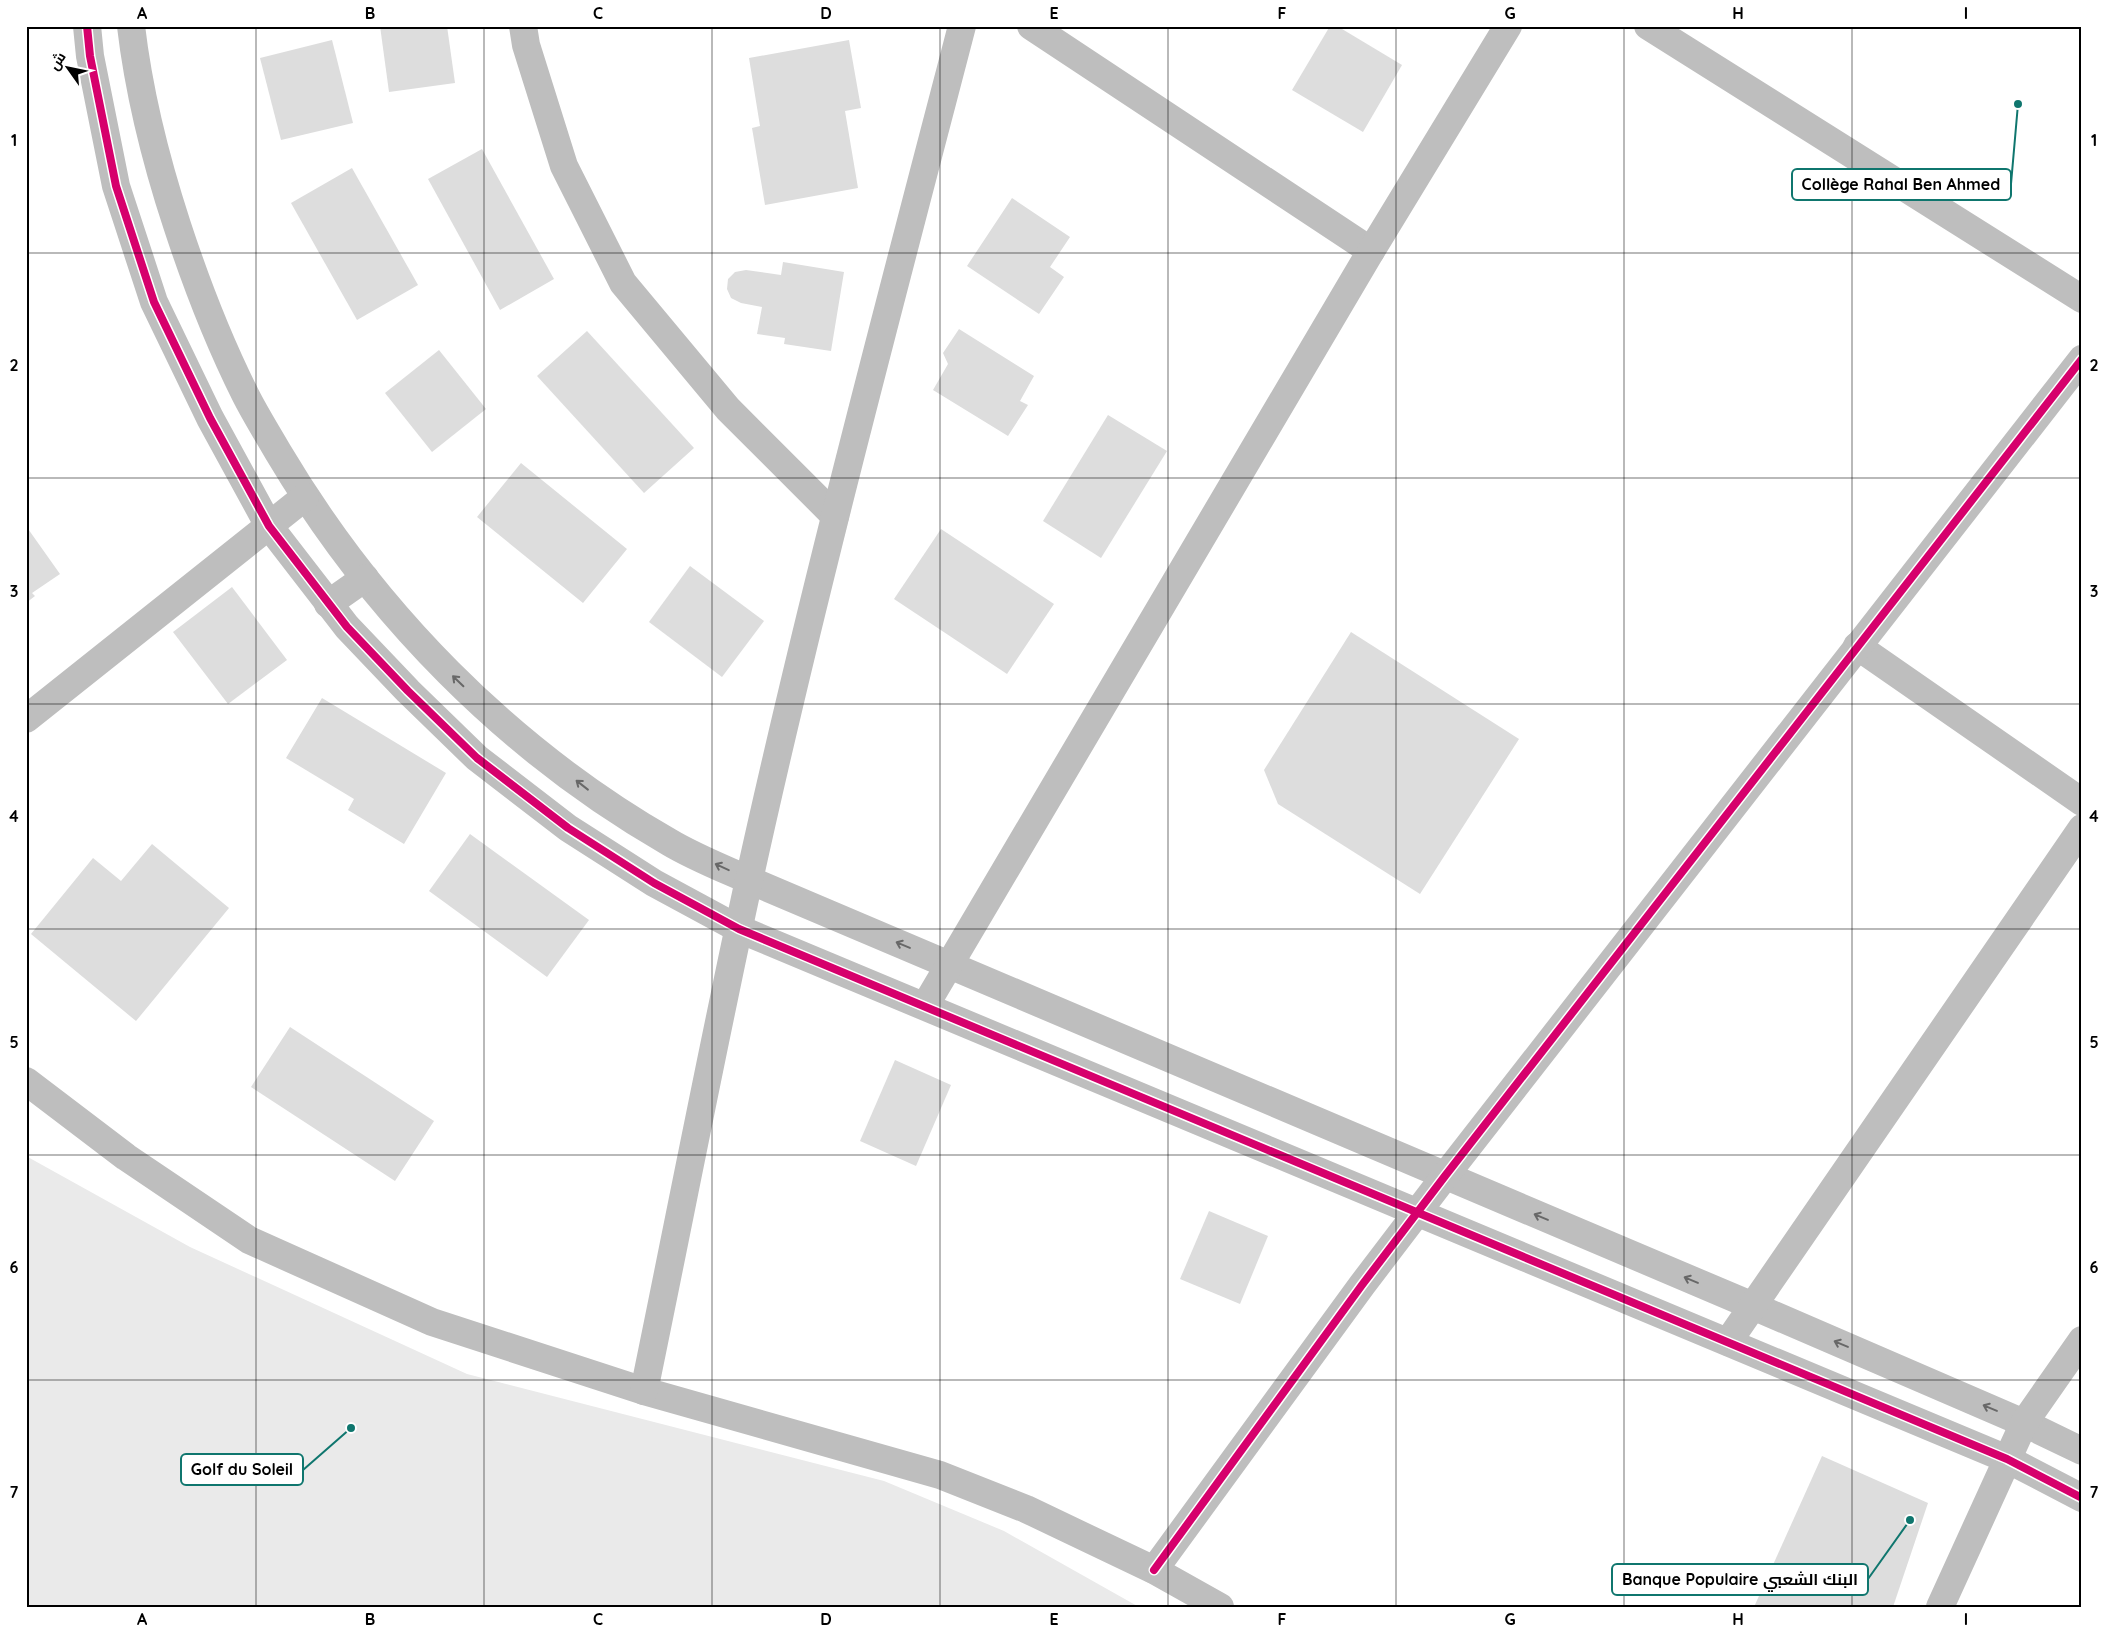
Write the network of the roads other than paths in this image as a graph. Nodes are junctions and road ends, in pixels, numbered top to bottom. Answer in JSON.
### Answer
{"nodes":[{"id":1,"x":87,"y":26,"type":"edge"},
{"id":2,"x":131,"y":26,"type":"edge"},
{"id":3,"x":523,"y":26,"type":"edge"},
{"id":4,"x":962,"y":26,"type":"edge"},
{"id":5,"x":1031,"y":26,"type":"edge"},
{"id":6,"x":1508,"y":26,"type":"edge"},
{"id":7,"x":1648,"y":26,"type":"edge"},
{"id":8,"x":1371,"y":251,"type":"junction"},
{"id":9,"x":2082,"y":299,"type":"edge"},
{"id":10,"x":2082,"y":359,"type":"edge"},
{"id":11,"x":306,"y":497,"type":"junction"},
{"id":12,"x":835,"y":516,"type":"junction"},
{"id":13,"x":269,"y":526,"type":"junction"},
{"id":14,"x":365,"y":578,"type":"junction"},
{"id":15,"x":328,"y":604,"type":"junction"},
{"id":16,"x":1857,"y":646,"type":"junction"},
{"id":17,"x":26,"y":719,"type":"edge"},
{"id":18,"x":532,"y":747,"type":"junction"},
{"id":19,"x":504,"y":779,"type":"junction"},
{"id":20,"x":2082,"y":802,"type":"edge"},
{"id":21,"x":2082,"y":828,"type":"edge"},
{"id":22,"x":749,"y":880,"type":"junction"},
{"id":23,"x":739,"y":929,"type":"junction"},
{"id":24,"x":948,"y":964,"type":"junction"},
{"id":25,"x":925,"y":1006,"type":"junction"},
{"id":26,"x":26,"y":1081,"type":"edge"},
{"id":27,"x":1445,"y":1176,"type":"junction"},
{"id":28,"x":1417,"y":1213,"type":"junction"},
{"id":29,"x":1753,"y":1306,"type":"junction"},
{"id":30,"x":2082,"y":1340,"type":"edge"},
{"id":31,"x":1728,"y":1342,"type":"junction"},
{"id":32,"x":644,"y":1391,"type":"junction"},
{"id":33,"x":2024,"y":1423,"type":"junction"},
{"id":34,"x":2082,"y":1450,"type":"edge"},
{"id":35,"x":2007,"y":1459,"type":"junction"},
{"id":36,"x":2082,"y":1498,"type":"edge"},
{"id":37,"x":1154,"y":1570,"type":"junction"},
{"id":38,"x":1220,"y":1607,"type":"edge"},
{"id":39,"x":1940,"y":1607,"type":"edge"}],
"edges":[{"from":1,"to":13,"type":"street"},
{"from":2,"to":11,"type":"street"},
{"from":3,"to":12,"type":"street"},
{"from":4,"to":12,"type":"street"},
{"from":5,"to":8,"type":"street"},
{"from":6,"to":8,"type":"street"},
{"from":7,"to":9,"type":"street"},
{"from":8,"to":24,"type":"street"},
{"from":10,"to":16,"type":"street"},
{"from":11,"to":13,"type":"street"},
{"from":11,"to":14,"type":"street"},
{"from":12,"to":22,"type":"street"},
{"from":13,"to":15,"type":"street"},
{"from":13,"to":17,"type":"street"},
{"from":14,"to":15,"type":"street"},
{"from":18,"to":14,"type":"street","one_way":true},
{"from":15,"to":19,"type":"street"},
{"from":16,"to":20,"type":"street"},
{"from":16,"to":27,"type":"street"},
{"from":18,"to":19,"type":"street"},
{"from":22,"to":18,"type":"street","one_way":true},
{"from":19,"to":23,"type":"street"},
{"from":21,"to":29,"type":"street"},
{"from":22,"to":23,"type":"street"},
{"from":24,"to":22,"type":"street","one_way":true},
{"from":23,"to":25,"type":"street"},
{"from":23,"to":32,"type":"street"},
{"from":24,"to":25,"type":"street"},
{"from":24,"to":27,"type":"street"},
{"from":25,"to":28,"type":"street"},
{"from":26,"to":32,"type":"street"},
{"from":27,"to":28,"type":"street"},
{"from":29,"to":27,"type":"street","one_way":true},
{"from":28,"to":31,"type":"street"},
{"from":28,"to":37,"type":"street"},
{"from":29,"to":31,"type":"street"},
{"from":33,"to":29,"type":"street","one_way":true},
{"from":30,"to":33,"type":"street"},
{"from":31,"to":35,"type":"street"},
{"from":32,"to":37,"type":"street"},
{"from":33,"to":34,"type":"street"},
{"from":33,"to":35,"type":"street"},
{"from":35,"to":36,"type":"street"},
{"from":35,"to":39,"type":"street"},
{"from":37,"to":38,"type":"street"}]}
